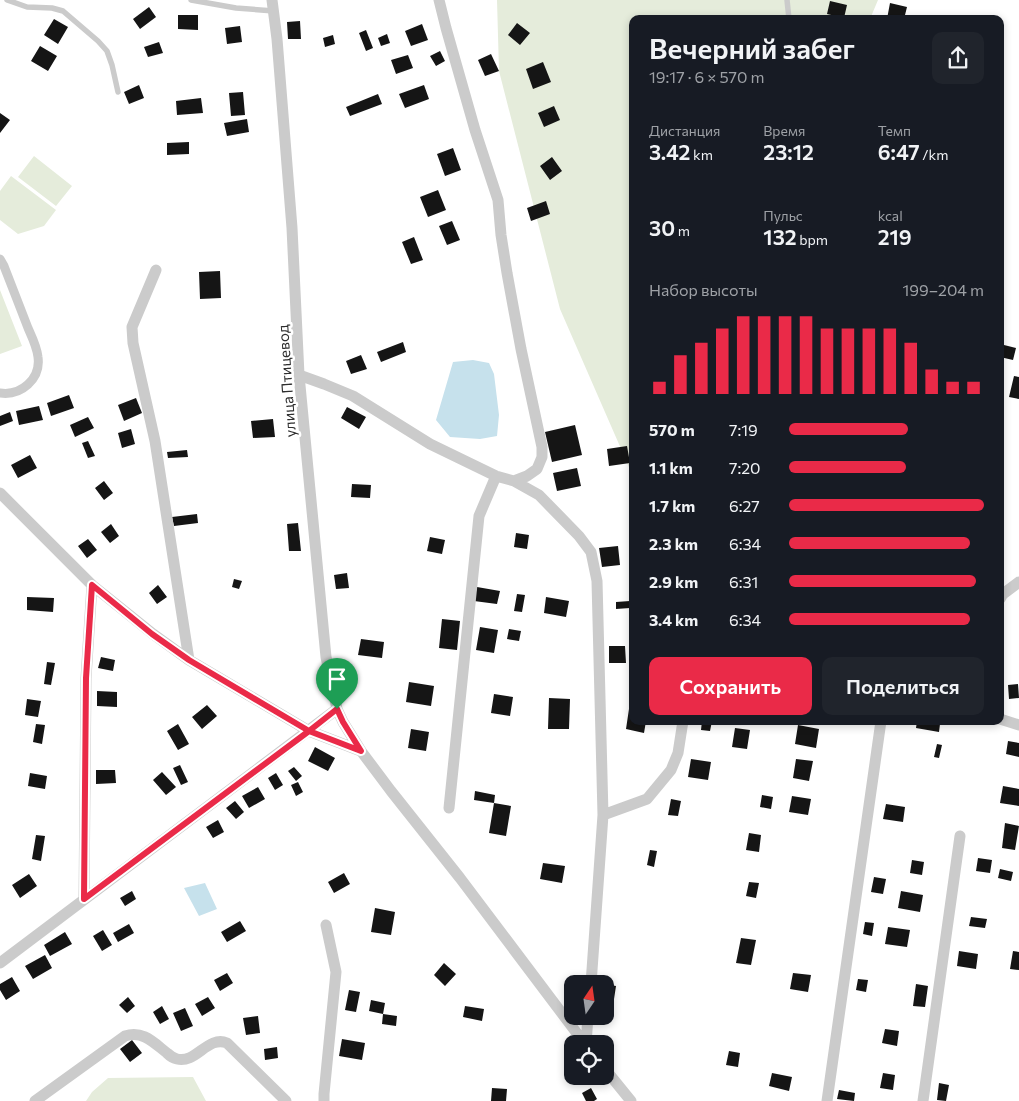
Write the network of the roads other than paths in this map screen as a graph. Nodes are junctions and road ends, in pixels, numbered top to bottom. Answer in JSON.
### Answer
{"nodes":[{"id":1,"x":7,"y":0,"type":"edge"},
{"id":2,"x":191,"y":0,"type":"edge"},
{"id":3,"x":439,"y":0,"type":"edge"},
{"id":4,"x":787,"y":0,"type":"edge"},
{"id":5,"x":273,"y":6,"type":"edge"},
{"id":6,"x":789,"y":15,"type":"edge"},
{"id":7,"x":118,"y":92,"type":"dead end"},
{"id":8,"x":0,"y":259,"type":"edge"},
{"id":9,"x":156,"y":270,"type":"dead end"},
{"id":10,"x":299,"y":375,"type":"junction"},
{"id":11,"x":0,"y":394,"type":"edge"},
{"id":12,"x":496,"y":476,"type":"junction"},
{"id":13,"x":514,"y":481,"type":"junction"},
{"id":14,"x":0,"y":493,"type":"edge"},
{"id":15,"x":1019,"y":582,"type":"edge"},
{"id":16,"x":92,"y":585,"type":"junction"},
{"id":17,"x":1004,"y":593,"type":"edge"},
{"id":18,"x":189,"y":660,"type":"junction"},
{"id":19,"x":337,"y":709,"type":"junction"},
{"id":20,"x":1004,"y":721,"type":"edge"},
{"id":21,"x":682,"y":725,"type":"edge"},
{"id":22,"x":880,"y":725,"type":"edge"},
{"id":23,"x":1019,"y":725,"type":"edge"},
{"id":24,"x":309,"y":731,"type":"junction"},
{"id":25,"x":361,"y":751,"type":"junction"},
{"id":26,"x":449,"y":808,"type":"dead end"},
{"id":27,"x":603,"y":815,"type":"junction"},
{"id":28,"x":960,"y":836,"type":"dead end"},
{"id":29,"x":84,"y":899,"type":"junction"},
{"id":30,"x":326,"y":925,"type":"dead end"},
{"id":31,"x":0,"y":964,"type":"edge"},
{"id":32,"x":592,"y":975,"type":"edge"},
{"id":33,"x":579,"y":1035,"type":"edge"},
{"id":34,"x":614,"y":1080,"type":"edge"},
{"id":35,"x":35,"y":1101,"type":"edge"},
{"id":36,"x":286,"y":1101,"type":"edge"},
{"id":37,"x":324,"y":1101,"type":"edge"},
{"id":38,"x":631,"y":1101,"type":"edge"},
{"id":39,"x":827,"y":1101,"type":"edge"},
{"id":40,"x":923,"y":1101,"type":"edge"}],
"edges":[{"from":1,"to":7,"type":"lane"},
{"from":2,"to":5,"type":"lane"},
{"from":3,"to":13,"type":"street"},
{"from":4,"to":6,"type":"lane"},
{"from":5,"to":10,"type":"street","name":"улица Птицевод"},
{"from":8,"to":11,"type":"street"},
{"from":9,"to":18,"type":"street"},
{"from":10,"to":12,"type":"street"},
{"from":10,"to":19,"type":"street","name":"улица Птицевод"},
{"from":12,"to":13,"type":"street"},
{"from":12,"to":26,"type":"street"},
{"from":13,"to":27,"type":"street"},
{"from":14,"to":16,"type":"street"},
{"from":15,"to":17,"type":"street"},
{"from":16,"to":18,"type":"street"},
{"from":16,"to":29,"type":"street"},
{"from":18,"to":24,"type":"street"},
{"from":19,"to":24,"type":"street"},
{"from":19,"to":25,"type":"street","name":"улица Птицевод"},
{"from":20,"to":23,"type":"street"},
{"from":21,"to":27,"type":"street"},
{"from":22,"to":39,"type":"street"},
{"from":24,"to":25,"type":"street"},
{"from":24,"to":29,"type":"street"},
{"from":25,"to":33,"type":"street","name":"улица Птицевод"},
{"from":27,"to":32,"type":"street"},
{"from":28,"to":40,"type":"street"},
{"from":29,"to":31,"type":"street"},
{"from":30,"to":37,"type":"street"},
{"from":34,"to":38,"type":"street"},
{"from":35,"to":36,"type":"street"}]}
